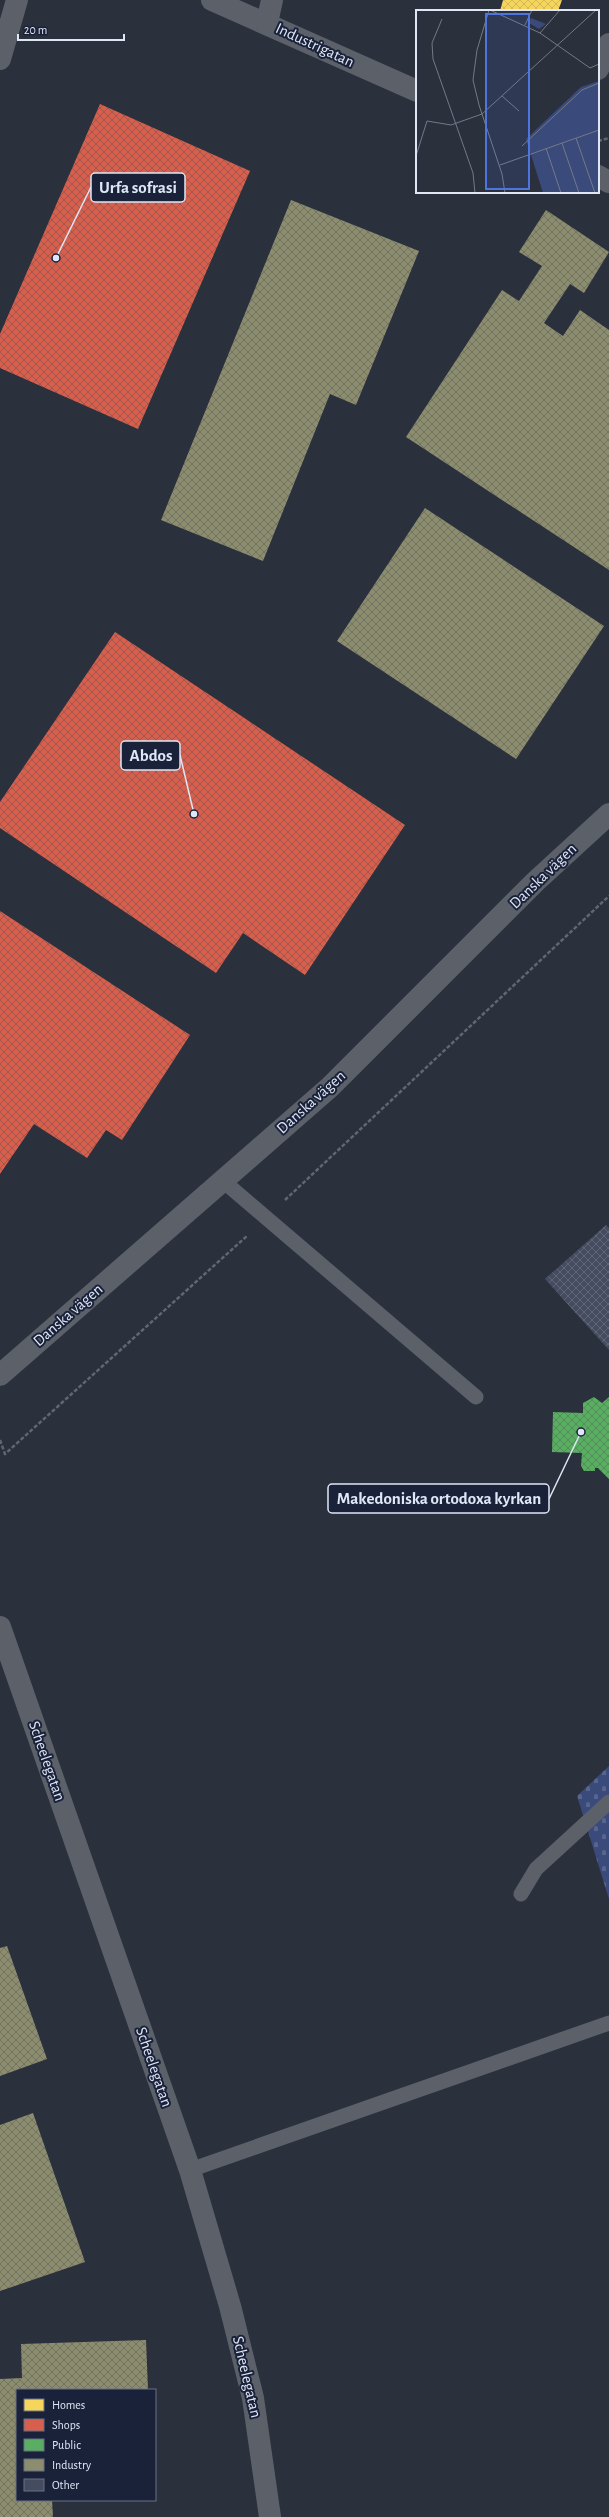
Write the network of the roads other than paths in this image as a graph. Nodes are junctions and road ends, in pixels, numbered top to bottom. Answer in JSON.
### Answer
{"nodes":[{"id":1,"x":17,"y":0,"type":"edge"},
{"id":2,"x":212,"y":0,"type":"edge"},
{"id":3,"x":272,"y":0,"type":"edge"},
{"id":4,"x":267,"y":23,"type":"junction"},
{"id":5,"x":609,"y":44,"type":"edge"},
{"id":6,"x":0,"y":59,"type":"edge"},
{"id":7,"x":599,"y":67,"type":"edge"},
{"id":8,"x":416,"y":91,"type":"edge"},
{"id":9,"x":599,"y":177,"type":"edge"},
{"id":10,"x":609,"y":182,"type":"edge"},
{"id":11,"x":609,"y":814,"type":"edge"},
{"id":12,"x":222,"y":1180,"type":"junction"},
{"id":13,"x":0,"y":1375,"type":"edge"},
{"id":14,"x":476,"y":1397,"type":"dead end"},
{"id":15,"x":0,"y":1627,"type":"edge"},
{"id":16,"x":609,"y":1802,"type":"edge"},
{"id":17,"x":520,"y":1894,"type":"dead end"},
{"id":18,"x":609,"y":2023,"type":"edge"},
{"id":19,"x":190,"y":2170,"type":"junction"},
{"id":20,"x":270,"y":2517,"type":"edge"}],
"edges":[{"from":1,"to":6,"type":"street"},
{"from":2,"to":4,"type":"street","name":"Industrigatan"},
{"from":3,"to":4,"type":"street"},
{"from":4,"to":8,"type":"street","name":"Industrigatan"},
{"from":5,"to":7,"type":"street"},
{"from":9,"to":10,"type":"street"},
{"from":11,"to":12,"type":"street","name":"Danska vägen"},
{"from":12,"to":13,"type":"street","name":"Danska vägen"},
{"from":12,"to":14,"type":"lane"},
{"from":15,"to":19,"type":"street","name":"Scheelegatan"},
{"from":16,"to":17,"type":"lane"},
{"from":18,"to":19,"type":"lane"},
{"from":19,"to":20,"type":"street","name":"Scheelegatan"}]}
